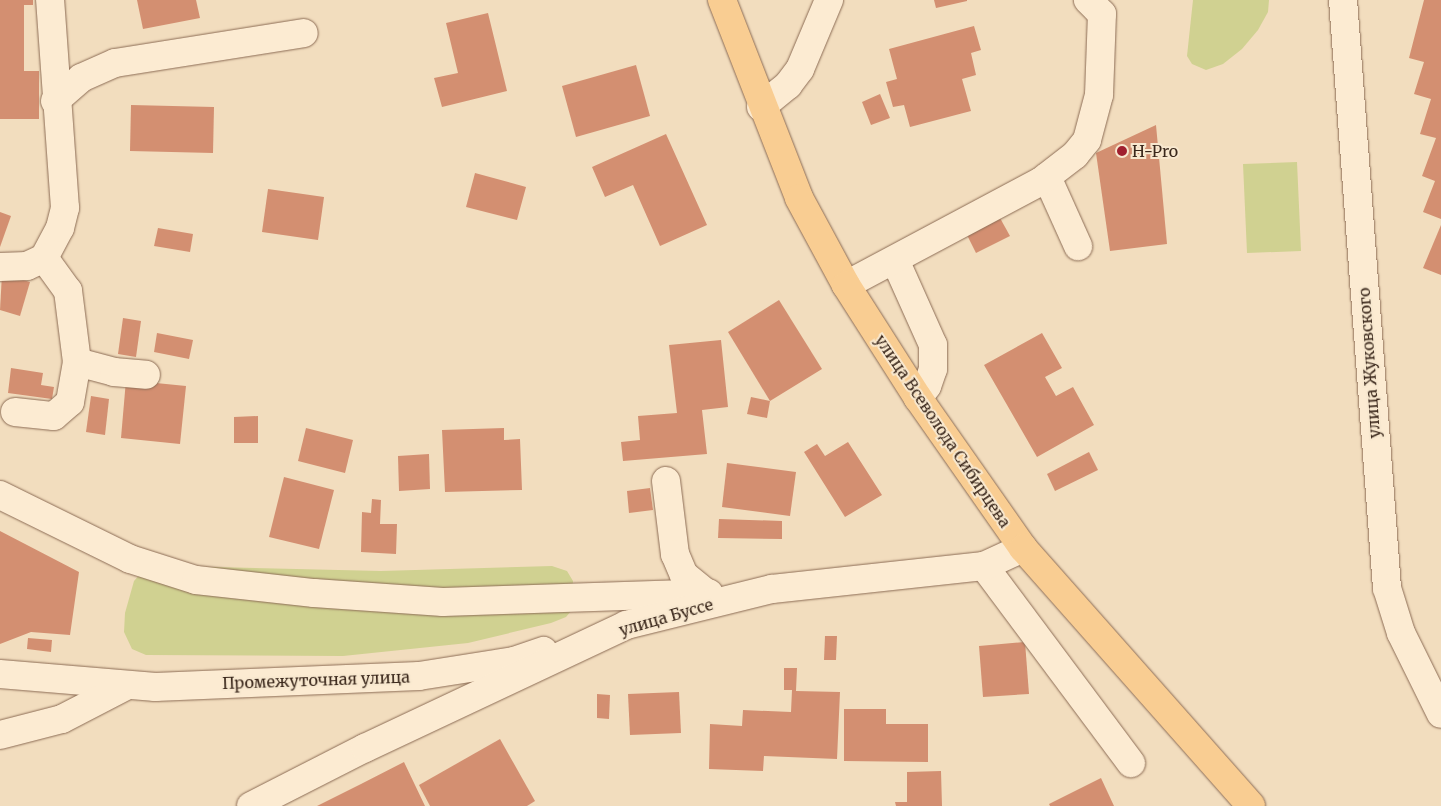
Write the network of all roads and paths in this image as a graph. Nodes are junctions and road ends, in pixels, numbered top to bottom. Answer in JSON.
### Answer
{"nodes":[{"id":1,"x":50,"y":0,"type":"edge"},
{"id":2,"x":722,"y":0,"type":"edge"},
{"id":3,"x":829,"y":0,"type":"edge"},
{"id":4,"x":1088,"y":0,"type":"edge"},
{"id":5,"x":1344,"y":0,"type":"edge"},
{"id":6,"x":304,"y":33,"type":"dead end"},
{"id":7,"x":56,"y":101,"type":"junction"},
{"id":8,"x":762,"y":107,"type":"junction"},
{"id":9,"x":1047,"y":177,"type":"junction"},
{"id":10,"x":1078,"y":246,"type":"dead end"},
{"id":11,"x":44,"y":258,"type":"junction"},
{"id":12,"x":895,"y":260,"type":"junction"},
{"id":13,"x":0,"y":267,"type":"edge"},
{"id":14,"x":846,"y":285,"type":"junction"},
{"id":15,"x":77,"y":362,"type":"junction"},
{"id":16,"x":146,"y":375,"type":"dead end"},
{"id":17,"x":918,"y":398,"type":"junction"},
{"id":18,"x":15,"y":412,"type":"dead end"},
{"id":19,"x":666,"y":481,"type":"dead end"},
{"id":20,"x":0,"y":495,"type":"edge"},
{"id":21,"x":1023,"y":548,"type":"junction"},
{"id":22,"x":984,"y":566,"type":"junction"},
{"id":23,"x":772,"y":589,"type":"junction"},
{"id":24,"x":706,"y":593,"type":"junction"},
{"id":25,"x":626,"y":625,"type":"junction"},
{"id":26,"x":0,"y":674,"type":"edge"},
{"id":27,"x":124,"y":687,"type":"junction"},
{"id":28,"x":1441,"y":714,"type":"edge"},
{"id":29,"x":0,"y":735,"type":"edge"},
{"id":30,"x":1131,"y":763,"type":"dead end"},
{"id":31,"x":251,"y":806,"type":"edge"},
{"id":32,"x":1251,"y":806,"type":"edge"}],
"edges":[{"from":1,"to":7,"type":"street"},
{"from":2,"to":8,"type":"main road","name":"улица Всеволода Сибирцева"},
{"from":3,"to":8,"type":"street"},
{"from":4,"to":9,"type":"street"},
{"from":5,"to":28,"type":"street","name":"улица Жуковского"},
{"from":6,"to":7,"type":"street"},
{"from":7,"to":11,"type":"street"},
{"from":8,"to":14,"type":"main road","name":"улица Всеволода Сибирцева"},
{"from":9,"to":10,"type":"street"},
{"from":9,"to":12,"type":"street"},
{"from":11,"to":13,"type":"street"},
{"from":11,"to":15,"type":"street"},
{"from":12,"to":14,"type":"street"},
{"from":12,"to":17,"type":"street"},
{"from":14,"to":17,"type":"main road","name":"улица Всеволода Сибирцева"},
{"from":15,"to":16,"type":"street"},
{"from":15,"to":18,"type":"street"},
{"from":17,"to":21,"type":"main road","name":"улица Всеволода Сибирцева"},
{"from":19,"to":24,"type":"street"},
{"from":20,"to":24,"type":"street"},
{"from":21,"to":22,"type":"street","name":"улица Буссе"},
{"from":21,"to":32,"type":"main road","name":"улица Всеволода Сибирцева"},
{"from":22,"to":23,"type":"street","name":"улица Буссе"},
{"from":22,"to":30,"type":"street"},
{"from":23,"to":24,"type":"street"},
{"from":23,"to":25,"type":"street","name":"улица Буссе"},
{"from":25,"to":27,"type":"street","name":"Промежуточная улица"},
{"from":25,"to":31,"type":"street","name":"улица Буссе"},
{"from":26,"to":27,"type":"street","name":"Промежуточная улица"},
{"from":27,"to":29,"type":"street"}]}
